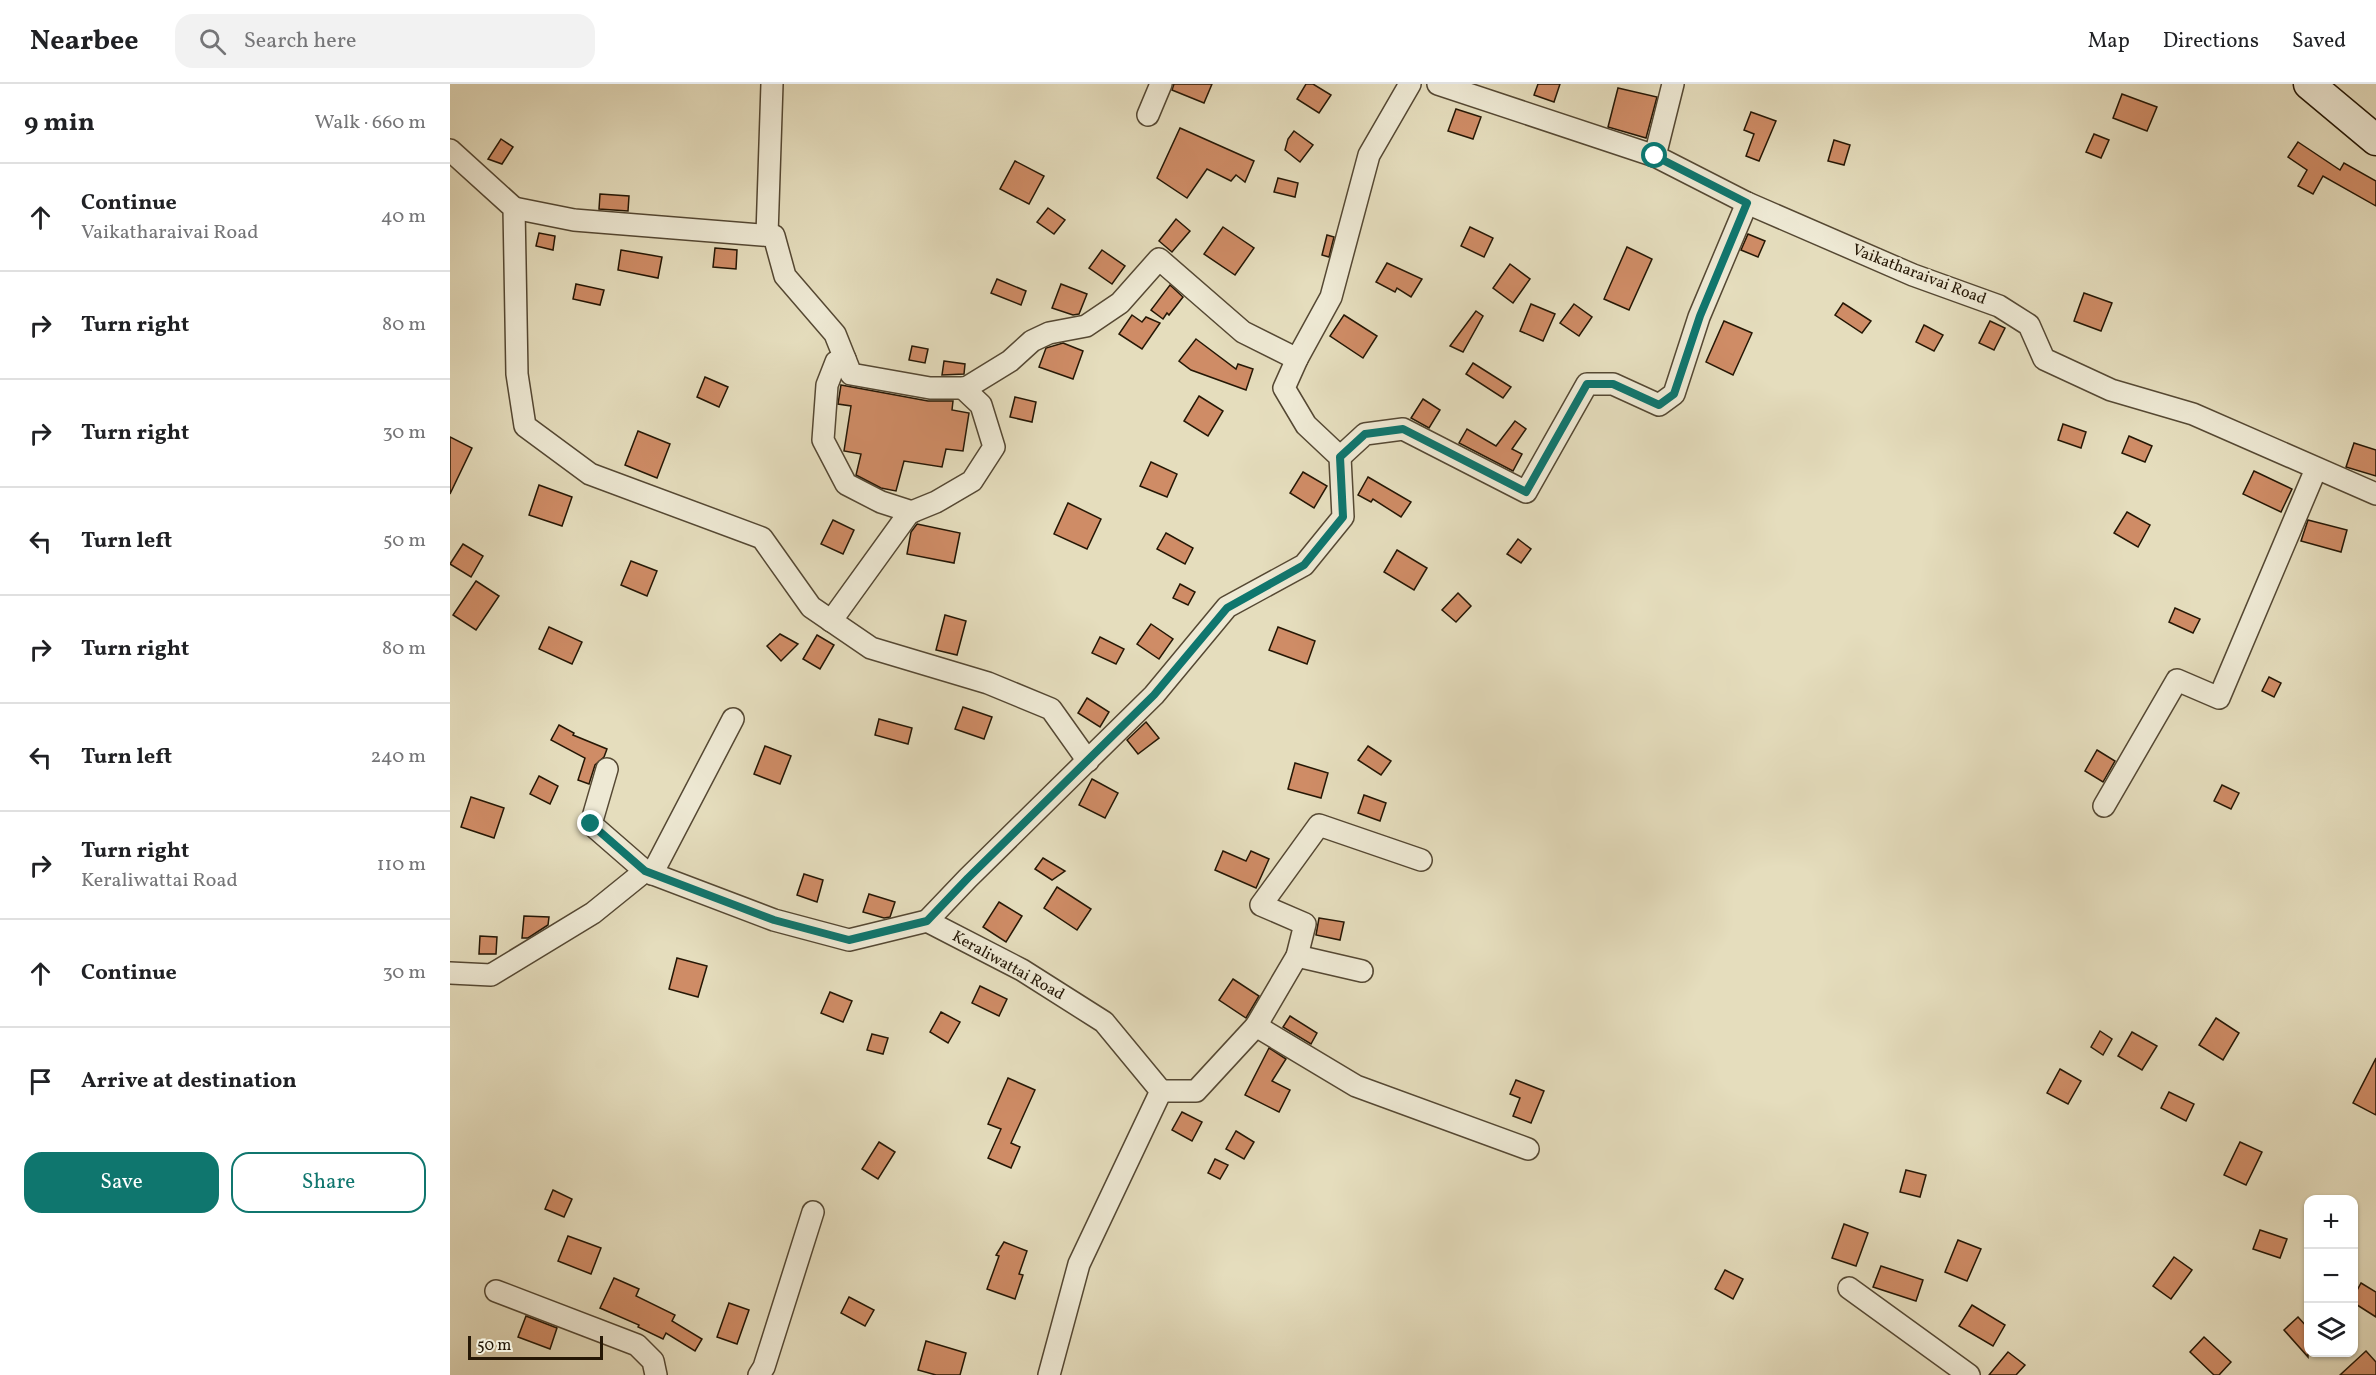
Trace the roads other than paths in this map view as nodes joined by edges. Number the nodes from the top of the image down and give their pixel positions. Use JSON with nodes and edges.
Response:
{"nodes":[{"id":1,"x":772,"y":84,"type":"edge"},
{"id":2,"x":1161,"y":84,"type":"edge"},
{"id":3,"x":1410,"y":84,"type":"edge"},
{"id":4,"x":1438,"y":84,"type":"edge"},
{"id":5,"x":1673,"y":84,"type":"edge"},
{"id":6,"x":2309,"y":84,"type":"edge"},
{"id":7,"x":1148,"y":115,"type":"dead end"},
{"id":8,"x":2376,"y":140,"type":"edge"},
{"id":9,"x":450,"y":150,"type":"edge"},
{"id":10,"x":1655,"y":156,"type":"junction"},
{"id":11,"x":1747,"y":203,"type":"junction"},
{"id":12,"x":514,"y":208,"type":"junction"},
{"id":13,"x":767,"y":235,"type":"junction"},
{"id":14,"x":845,"y":359,"type":"junction"},
{"id":15,"x":1297,"y":359,"type":"junction"},
{"id":16,"x":963,"y":388,"type":"junction"},
{"id":17,"x":1340,"y":457,"type":"junction"},
{"id":18,"x":2316,"y":469,"type":"junction"},
{"id":19,"x":2376,"y":494,"type":"edge"},
{"id":20,"x":912,"y":512,"type":"junction"},
{"id":21,"x":831,"y":621,"type":"junction"},
{"id":22,"x":733,"y":719,"type":"dead end"},
{"id":23,"x":1088,"y":761,"type":"junction"},
{"id":24,"x":607,"y":769,"type":"dead end"},
{"id":25,"x":2104,"y":806,"type":"dead end"},
{"id":26,"x":1421,"y":860,"type":"dead end"},
{"id":27,"x":649,"y":872,"type":"junction"},
{"id":28,"x":927,"y":921,"type":"junction"},
{"id":29,"x":1297,"y":956,"type":"junction"},
{"id":30,"x":1362,"y":971,"type":"dead end"},
{"id":31,"x":450,"y":974,"type":"edge"},
{"id":32,"x":1256,"y":1026,"type":"junction"},
{"id":33,"x":1161,"y":1091,"type":"junction"},
{"id":34,"x":1528,"y":1149,"type":"dead end"},
{"id":35,"x":813,"y":1212,"type":"dead end"},
{"id":36,"x":1849,"y":1288,"type":"dead end"},
{"id":37,"x":496,"y":1291,"type":"dead end"},
{"id":38,"x":656,"y":1375,"type":"edge"},
{"id":39,"x":759,"y":1375,"type":"edge"},
{"id":40,"x":1049,"y":1375,"type":"edge"},
{"id":41,"x":1970,"y":1375,"type":"edge"}],
"edges":[{"from":1,"to":13,"type":"street"},
{"from":2,"to":7,"type":"street"},
{"from":3,"to":15,"type":"street"},
{"from":4,"to":10,"type":"street","name":"Vaikatharaivai Road"},
{"from":5,"to":10,"type":"street"},
{"from":6,"to":8,"type":"street"},
{"from":9,"to":12,"type":"street"},
{"from":10,"to":11,"type":"street","name":"Vaikatharaivai Road"},
{"from":11,"to":17,"type":"street"},
{"from":11,"to":18,"type":"street","name":"Vaikatharaivai Road"},
{"from":12,"to":13,"type":"street"},
{"from":12,"to":21,"type":"street"},
{"from":13,"to":14,"type":"street"},
{"from":14,"to":16,"type":"street"},
{"from":14,"to":20,"type":"street"},
{"from":15,"to":16,"type":"street"},
{"from":15,"to":17,"type":"street"},
{"from":16,"to":20,"type":"street"},
{"from":17,"to":23,"type":"street"},
{"from":18,"to":19,"type":"street","name":"Vaikatharaivai Road"},
{"from":18,"to":25,"type":"street"},
{"from":20,"to":21,"type":"street"},
{"from":21,"to":23,"type":"street"},
{"from":22,"to":27,"type":"street"},
{"from":23,"to":28,"type":"street"},
{"from":24,"to":27,"type":"street"},
{"from":26,"to":29,"type":"street"},
{"from":27,"to":28,"type":"street"},
{"from":27,"to":31,"type":"street"},
{"from":28,"to":33,"type":"street","name":"Keraliwattai Road"},
{"from":29,"to":30,"type":"street"},
{"from":29,"to":32,"type":"street"},
{"from":32,"to":33,"type":"street"},
{"from":32,"to":34,"type":"street"},
{"from":33,"to":40,"type":"street"},
{"from":35,"to":39,"type":"street"},
{"from":36,"to":41,"type":"street"},
{"from":37,"to":38,"type":"street"}]}
